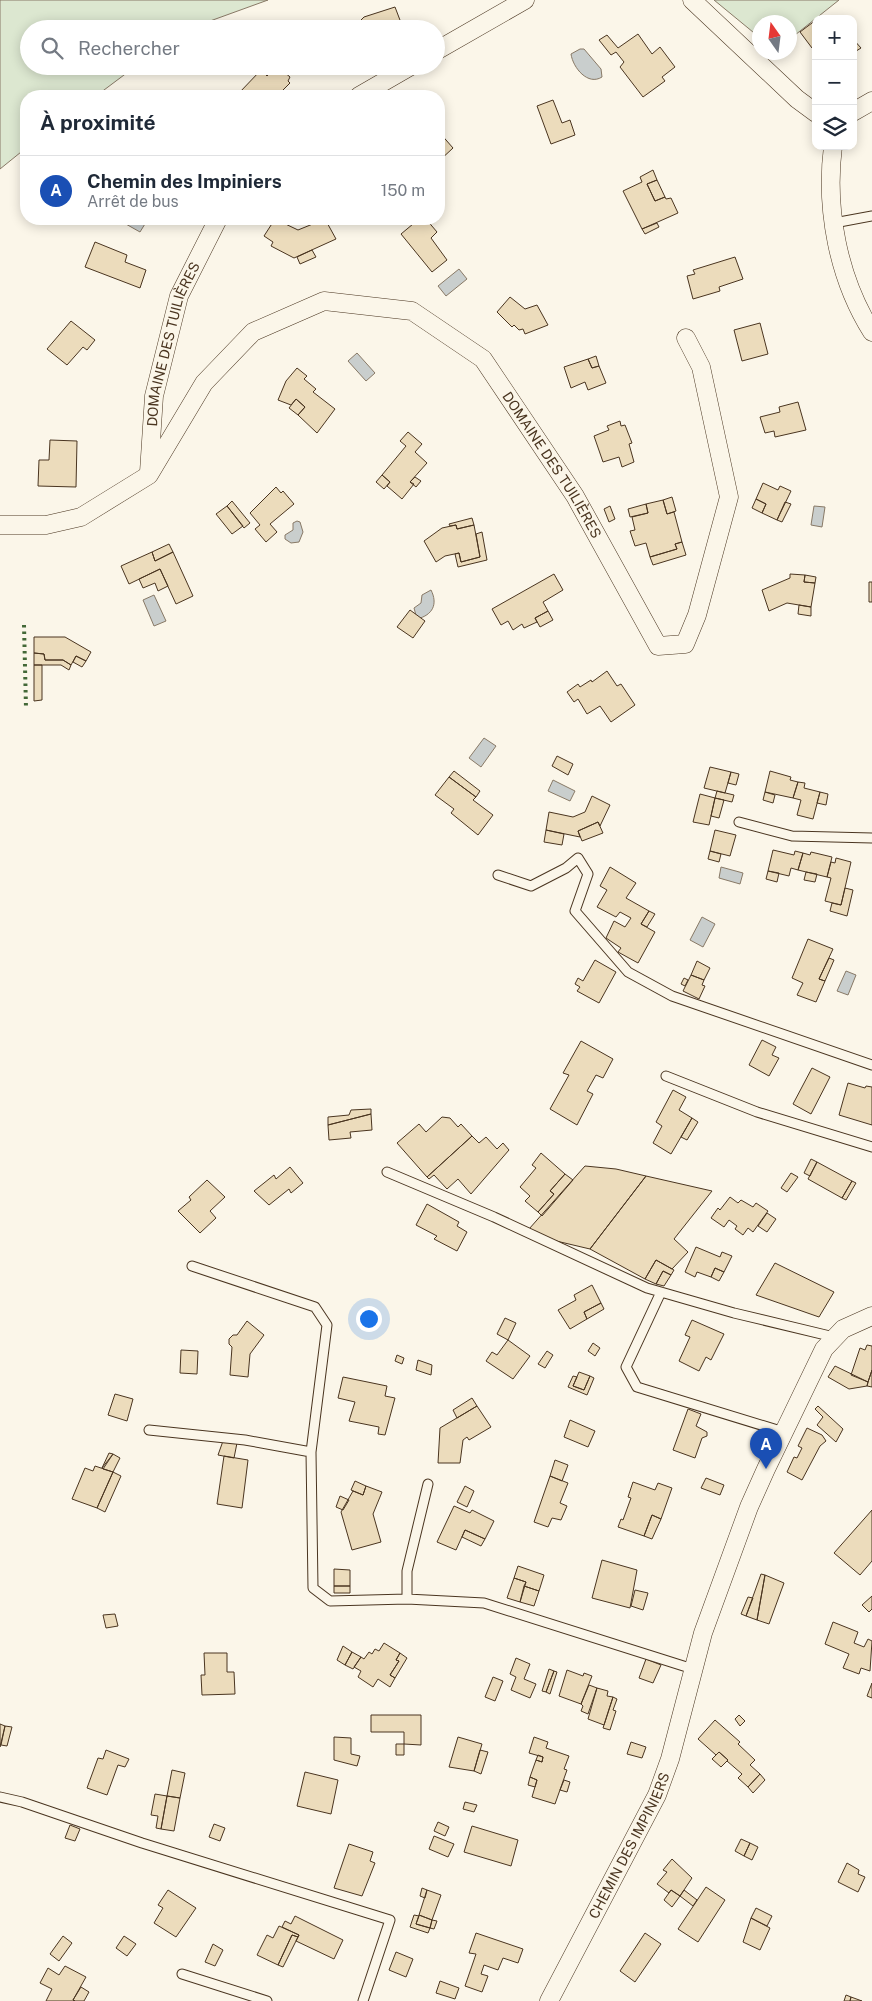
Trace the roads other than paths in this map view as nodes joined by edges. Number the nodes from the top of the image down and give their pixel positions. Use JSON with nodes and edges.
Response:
{"nodes":[{"id":1,"x":525,"y":0,"type":"edge"},
{"id":2,"x":692,"y":0,"type":"edge"},
{"id":3,"x":445,"y":46,"type":"edge"},
{"id":4,"x":395,"y":75,"type":"edge"},
{"id":5,"x":369,"y":90,"type":"edge"},
{"id":6,"x":872,"y":101,"type":"edge"},
{"id":7,"x":812,"y":110,"type":"edge"},
{"id":8,"x":857,"y":110,"type":"edge"},
{"id":9,"x":833,"y":150,"type":"edge"},
{"id":10,"x":872,"y":216,"type":"edge"},
{"id":11,"x":834,"y":223,"type":"junction"},
{"id":12,"x":215,"y":225,"type":"edge"},
{"id":13,"x":872,"y":332,"type":"edge"},
{"id":14,"x":686,"y":338,"type":"dead end"},
{"id":15,"x":149,"y":475,"type":"junction"},
{"id":16,"x":0,"y":525,"type":"edge"},
{"id":17,"x":739,"y":822,"type":"dead end"},
{"id":18,"x":872,"y":838,"type":"edge"},
{"id":19,"x":498,"y":875,"type":"dead end"},
{"id":20,"x":872,"y":1065,"type":"edge"},
{"id":21,"x":666,"y":1076,"type":"dead end"},
{"id":22,"x":872,"y":1147,"type":"edge"},
{"id":23,"x":387,"y":1172,"type":"dead end"},
{"id":24,"x":192,"y":1266,"type":"dead end"},
{"id":25,"x":661,"y":1292,"type":"junction"},
{"id":26,"x":872,"y":1316,"type":"edge"},
{"id":27,"x":834,"y":1337,"type":"junction"},
{"id":28,"x":149,"y":1430,"type":"dead end"},
{"id":29,"x":784,"y":1432,"type":"junction"},
{"id":30,"x":311,"y":1452,"type":"junction"},
{"id":31,"x":428,"y":1484,"type":"dead end"},
{"id":32,"x":407,"y":1599,"type":"junction"},
{"id":33,"x":693,"y":1669,"type":"junction"},
{"id":34,"x":0,"y":1798,"type":"edge"},
{"id":35,"x":182,"y":1974,"type":"dead end"},
{"id":36,"x":267,"y":2001,"type":"edge"},
{"id":37,"x":363,"y":2001,"type":"edge"},
{"id":38,"x":549,"y":2001,"type":"edge"}],
"edges":[{"from":1,"to":3,"type":"street"},
{"from":2,"to":7,"type":"street"},
{"from":4,"to":5,"type":"street"},
{"from":6,"to":8,"type":"street"},
{"from":9,"to":11,"type":"street"},
{"from":10,"to":11,"type":"lane"},
{"from":11,"to":13,"type":"street"},
{"from":12,"to":15,"type":"street","name":"DOMAINE DES TUILIÈRES"},
{"from":14,"to":15,"type":"street","name":"DOMAINE DES TUILIÈRES"},
{"from":15,"to":16,"type":"street","name":"DOMAINE DES TUILIÈRES"},
{"from":17,"to":18,"type":"lane"},
{"from":19,"to":20,"type":"lane"},
{"from":21,"to":22,"type":"lane"},
{"from":23,"to":25,"type":"lane"},
{"from":24,"to":30,"type":"lane"},
{"from":25,"to":27,"type":"lane"},
{"from":25,"to":29,"type":"lane"},
{"from":26,"to":27,"type":"street","name":"CHEMIN DES IMPINIERS"},
{"from":27,"to":29,"type":"street","name":"CHEMIN DES IMPINIERS"},
{"from":28,"to":30,"type":"lane"},
{"from":29,"to":33,"type":"street","name":"CHEMIN DES IMPINIERS"},
{"from":30,"to":32,"type":"lane"},
{"from":31,"to":32,"type":"lane"},
{"from":32,"to":33,"type":"lane"},
{"from":33,"to":38,"type":"street","name":"CHEMIN DES IMPINIERS"},
{"from":34,"to":37,"type":"lane"},
{"from":35,"to":36,"type":"lane"}]}
